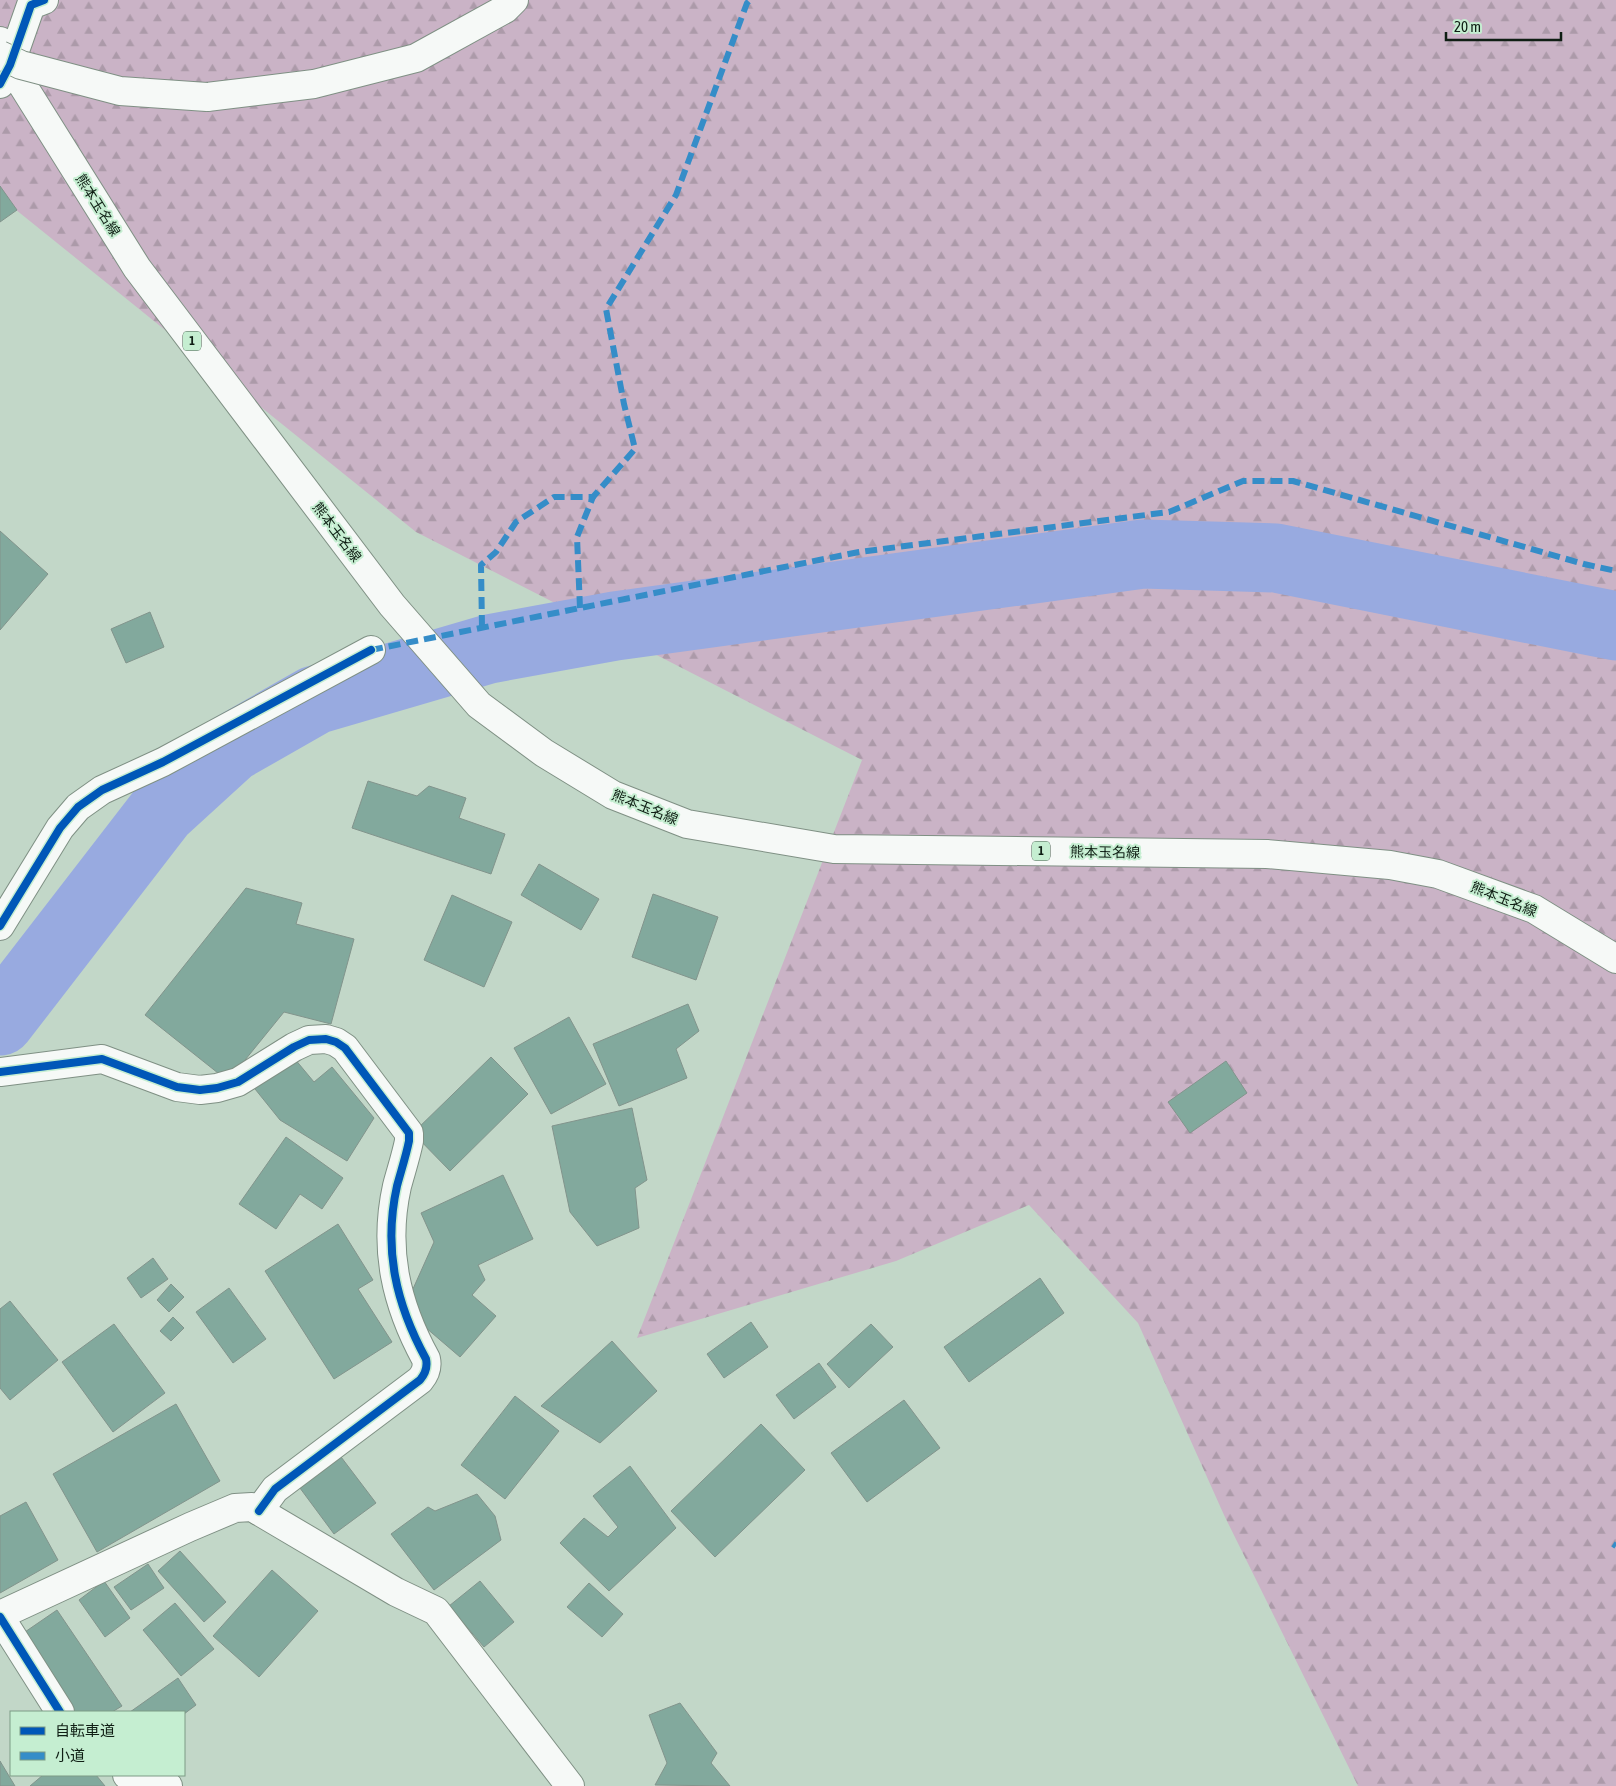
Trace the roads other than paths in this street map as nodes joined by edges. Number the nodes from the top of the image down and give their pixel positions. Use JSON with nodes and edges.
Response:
{"nodes":[{"id":1,"x":44,"y":0,"type":"edge"},
{"id":2,"x":514,"y":0,"type":"edge"},
{"id":3,"x":2,"y":61,"type":"edge"},
{"id":4,"x":371,"y":650,"type":"dead end"},
{"id":5,"x":0,"y":926,"type":"edge"},
{"id":6,"x":1616,"y":959,"type":"edge"},
{"id":7,"x":0,"y":1072,"type":"edge"},
{"id":8,"x":259,"y":1510,"type":"junction"},
{"id":9,"x":0,"y":1616,"type":"edge"},
{"id":10,"x":59,"y":1711,"type":"edge"},
{"id":11,"x":130,"y":1776,"type":"edge"},
{"id":12,"x":168,"y":1786,"type":"edge"},
{"id":13,"x":570,"y":1786,"type":"edge"}],
"edges":[{"from":1,"to":3,"type":"main road"},
{"from":2,"to":3,"type":"main road","bridge":true},
{"from":3,"to":6,"type":"main road","name":"熊本玉名線","number":"1"},
{"from":4,"to":5,"type":"main road"},
{"from":7,"to":8,"type":"main road"},
{"from":8,"to":9,"type":"main road"},
{"from":8,"to":13,"type":"main road"},
{"from":9,"to":10,"type":"main road"},
{"from":11,"to":12,"type":"main road"}]}
